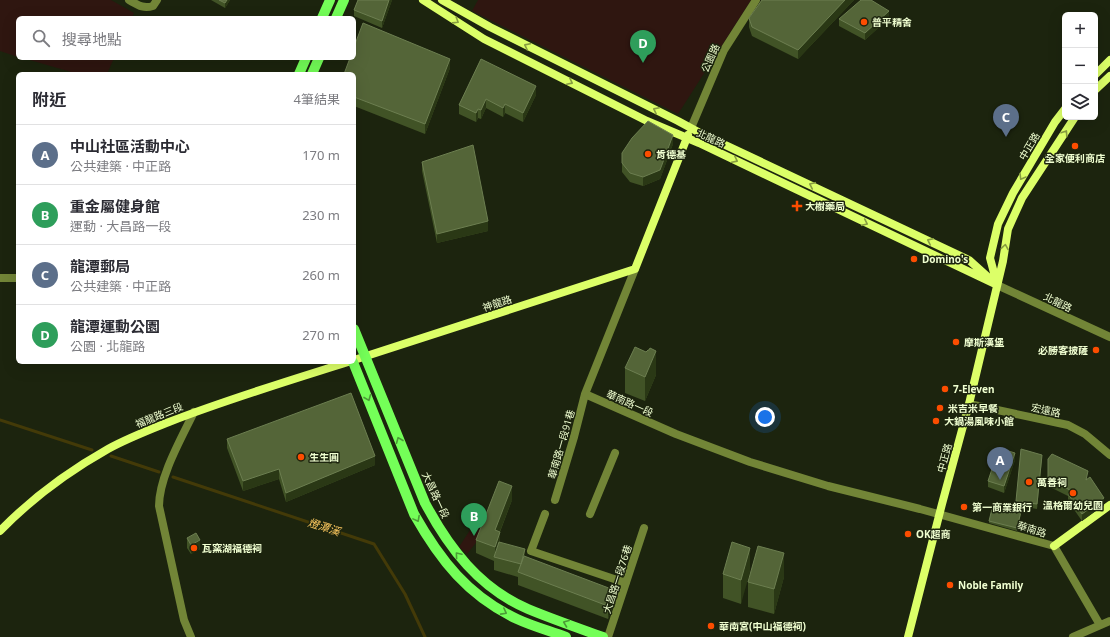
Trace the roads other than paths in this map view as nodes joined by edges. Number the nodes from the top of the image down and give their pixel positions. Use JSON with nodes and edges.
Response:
{"nodes":[{"id":1,"x":129,"y":0,"type":"edge"},
{"id":2,"x":157,"y":0,"type":"edge"},
{"id":3,"x":330,"y":0,"type":"edge"},
{"id":4,"x":344,"y":0,"type":"edge"},
{"id":5,"x":423,"y":0,"type":"edge"},
{"id":6,"x":443,"y":0,"type":"edge"},
{"id":7,"x":756,"y":0,"type":"edge"},
{"id":8,"x":323,"y":16,"type":"edge"},
{"id":9,"x":337,"y":16,"type":"edge"},
{"id":10,"x":305,"y":60,"type":"edge"},
{"id":11,"x":318,"y":60,"type":"edge"},
{"id":12,"x":1110,"y":60,"type":"edge"},
{"id":13,"x":301,"y":72,"type":"edge"},
{"id":14,"x":313,"y":72,"type":"edge"},
{"id":15,"x":1098,"y":72,"type":"edge"},
{"id":16,"x":1110,"y":76,"type":"edge"},
{"id":17,"x":1098,"y":87,"type":"edge"},
{"id":18,"x":1062,"y":113,"type":"edge"},
{"id":19,"x":1073,"y":120,"type":"edge"},
{"id":20,"x":691,"y":128,"type":"junction"},
{"id":21,"x":687,"y":138,"type":"junction"},
{"id":22,"x":636,"y":269,"type":"junction"},
{"id":23,"x":0,"y":278,"type":"edge"},
{"id":24,"x":16,"y":278,"type":"edge"},
{"id":25,"x":997,"y":285,"type":"junction"},
{"id":26,"x":356,"y":334,"type":"edge"},
{"id":27,"x":1110,"y":337,"type":"edge"},
{"id":28,"x":365,"y":357,"type":"junction"},
{"id":29,"x":356,"y":360,"type":"edge"},
{"id":30,"x":342,"y":364,"type":"edge"},
{"id":31,"x":355,"y":364,"type":"edge"},
{"id":32,"x":585,"y":394,"type":"junction"},
{"id":33,"x":969,"y":404,"type":"junction"},
{"id":34,"x":194,"y":412,"type":"junction"},
{"id":35,"x":615,"y":453,"type":"dead end"},
{"id":36,"x":1110,"y":455,"type":"edge"},
{"id":37,"x":555,"y":500,"type":"dead end"},
{"id":38,"x":1110,"y":505,"type":"edge"},
{"id":39,"x":545,"y":514,"type":"dead end"},
{"id":40,"x":590,"y":514,"type":"dead end"},
{"id":41,"x":940,"y":515,"type":"junction"},
{"id":42,"x":644,"y":528,"type":"dead end"},
{"id":43,"x":0,"y":531,"type":"edge"},
{"id":44,"x":1054,"y":546,"type":"junction"},
{"id":45,"x":626,"y":583,"type":"junction"},
{"id":46,"x":1110,"y":620,"type":"edge"},
{"id":47,"x":1100,"y":625,"type":"junction"},
{"id":48,"x":191,"y":637,"type":"edge"},
{"id":49,"x":566,"y":637,"type":"edge"},
{"id":50,"x":603,"y":637,"type":"edge"},
{"id":51,"x":608,"y":637,"type":"edge"},
{"id":52,"x":908,"y":637,"type":"edge"},
{"id":53,"x":1074,"y":637,"type":"edge"}],
"edges":[{"from":1,"to":2,"type":"street"},
{"from":3,"to":8,"type":"main road"},
{"from":4,"to":9,"type":"main road"},
{"from":5,"to":21,"type":"main road","name":"北龍路","one_way":true},
{"from":20,"to":6,"type":"main road","name":"北龍路","one_way":true},
{"from":7,"to":20,"type":"street","name":"公園路"},
{"from":10,"to":13,"type":"main road"},
{"from":11,"to":14,"type":"main road"},
{"from":12,"to":15,"type":"main road"},
{"from":16,"to":17,"type":"main road"},
{"from":18,"to":25,"type":"main road","name":"中正路","one_way":true},
{"from":25,"to":19,"type":"main road","name":"中正路","one_way":true},
{"from":20,"to":21,"type":"main road"},
{"from":25,"to":20,"type":"main road","name":"北龍路","one_way":true},
{"from":21,"to":22,"type":"main road"},
{"from":21,"to":25,"type":"main road","name":"北龍路","one_way":true},
{"from":22,"to":28,"type":"main road","name":"神龍路"},
{"from":22,"to":32,"type":"street"},
{"from":23,"to":24,"type":"street"},
{"from":25,"to":27,"type":"street","name":"北龍路"},
{"from":25,"to":33,"type":"main road","name":"中正路"},
{"from":26,"to":28,"type":"main road","name":"大昌路一段"},
{"from":28,"to":29,"type":"main road"},
{"from":50,"to":28,"type":"main road","name":"大昌路一段","one_way":true},
{"from":30,"to":34,"type":"main road","name":"福龍路三段"},
{"from":31,"to":49,"type":"main road","one_way":true},
{"from":32,"to":37,"type":"street","name":"華南路一段91巷"},
{"from":32,"to":41,"type":"street","name":"華南路一段"},
{"from":33,"to":36,"type":"street","name":"宏遠路"},
{"from":33,"to":41,"type":"main road","name":"中正路"},
{"from":34,"to":43,"type":"main road","name":"福龍路三段"},
{"from":34,"to":48,"type":"street"},
{"from":35,"to":40,"type":"street"},
{"from":38,"to":44,"type":"main road"},
{"from":39,"to":45,"type":"street"},
{"from":41,"to":44,"type":"street","name":"華南路"},
{"from":41,"to":52,"type":"main road","name":"中正路"},
{"from":42,"to":45,"type":"street","name":"大昌路一段76巷"},
{"from":44,"to":47,"type":"street","name":"華南路"},
{"from":45,"to":51,"type":"street","name":"大昌路一段76巷"},
{"from":46,"to":47,"type":"street"},
{"from":47,"to":53,"type":"street"}]}
